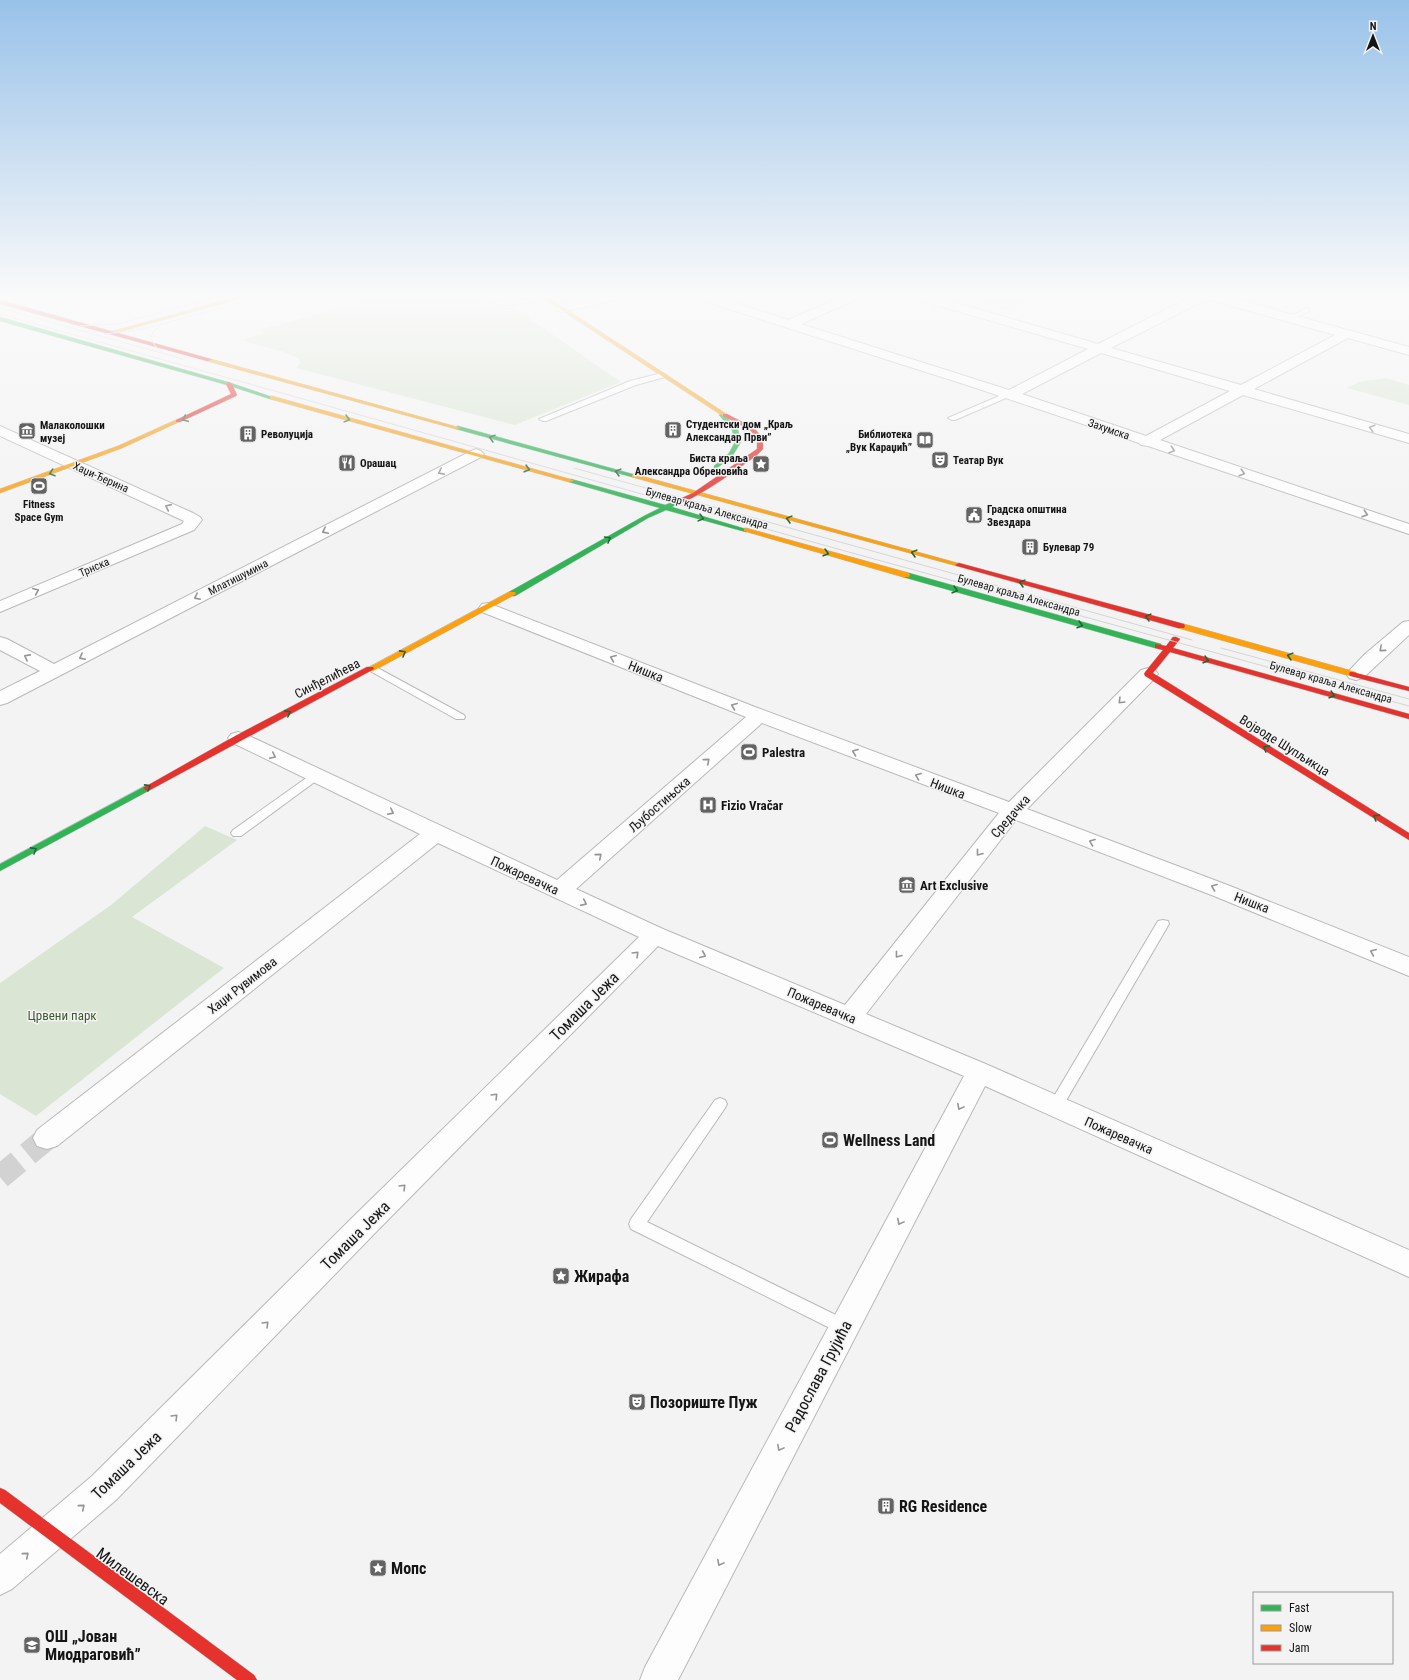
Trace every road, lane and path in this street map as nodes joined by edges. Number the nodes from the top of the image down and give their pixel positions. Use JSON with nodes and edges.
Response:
{"nodes":[{"id":1,"x":190,"y":372,"type":"edge"},
{"id":2,"x":258,"y":372,"type":"edge"},
{"id":3,"x":658,"y":372,"type":"edge"},
{"id":4,"x":941,"y":372,"type":"edge"},
{"id":5,"x":1052,"y":372,"type":"edge"},
{"id":6,"x":1180,"y":372,"type":"edge"},
{"id":7,"x":1274,"y":372,"type":"edge"},
{"id":8,"x":662,"y":375,"type":"junction"},
{"id":9,"x":230,"y":384,"type":"junction"},
{"id":10,"x":1241,"y":390,"type":"junction"},
{"id":11,"x":1009,"y":394,"type":"junction"},
{"id":12,"x":719,"y":412,"type":"junction"},
{"id":13,"x":952,"y":418,"type":"dead end"},
{"id":14,"x":543,"y":419,"type":"dead end"},
{"id":15,"x":0,"y":430,"type":"edge"},
{"id":16,"x":1409,"y":439,"type":"edge"},
{"id":17,"x":1146,"y":442,"type":"junction"},
{"id":18,"x":476,"y":454,"type":"junction"},
{"id":19,"x":74,"y":465,"type":"junction"},
{"id":20,"x":707,"y":474,"type":"dead end"},
{"id":21,"x":693,"y":483,"type":"dead end"},
{"id":22,"x":682,"y":490,"type":"junction"},
{"id":23,"x":0,"y":491,"type":"edge"},
{"id":24,"x":695,"y":494,"type":"junction"},
{"id":25,"x":663,"y":508,"type":"junction"},
{"id":26,"x":1407,"y":526,"type":"edge"},
{"id":27,"x":188,"y":527,"type":"joint"},
{"id":28,"x":0,"y":606,"type":"edge"},
{"id":29,"x":488,"y":608,"type":"junction"},
{"id":30,"x":1409,"y":626,"type":"edge"},
{"id":31,"x":1185,"y":627,"type":"junction"},
{"id":32,"x":0,"y":643,"type":"edge"},
{"id":33,"x":1169,"y":650,"type":"junction"},
{"id":34,"x":374,"y":669,"type":"junction"},
{"id":35,"x":54,"y":671,"type":"junction"},
{"id":36,"x":1148,"y":674,"type":"junction"},
{"id":37,"x":1356,"y":674,"type":"junction"},
{"id":38,"x":1409,"y":689,"type":"edge"},
{"id":39,"x":0,"y":699,"type":"edge"},
{"id":40,"x":759,"y":716,"type":"junction"},
{"id":41,"x":1409,"y":716,"type":"edge"},
{"id":42,"x":460,"y":717,"type":"dead end"},
{"id":43,"x":238,"y":738,"type":"junction"},
{"id":44,"x":316,"y":776,"type":"junction"},
{"id":45,"x":1012,"y":812,"type":"junction"},
{"id":46,"x":237,"y":833,"type":"dead end"},
{"id":47,"x":436,"y":833,"type":"junction"},
{"id":48,"x":1409,"y":837,"type":"edge"},
{"id":49,"x":0,"y":868,"type":"edge"},
{"id":50,"x":559,"y":891,"type":"junction"},
{"id":51,"x":1163,"y":924,"type":"dead end"},
{"id":52,"x":655,"y":935,"type":"junction"},
{"id":53,"x":1409,"y":967,"type":"edge"},
{"id":54,"x":850,"y":1017,"type":"junction"},
{"id":55,"x":978,"y":1072,"type":"junction"},
{"id":56,"x":720,"y":1104,"type":"dead end"},
{"id":57,"x":1055,"y":1107,"type":"junction"},
{"id":58,"x":47,"y":1138,"type":"tunnel mouth"},
{"id":59,"x":1409,"y":1264,"type":"edge"},
{"id":60,"x":844,"y":1327,"type":"junction"},
{"id":61,"x":0,"y":1495,"type":"edge"},
{"id":62,"x":52,"y":1533,"type":"junction"},
{"id":63,"x":0,"y":1577,"type":"edge"},
{"id":64,"x":249,"y":1680,"type":"edge"},
{"id":65,"x":658,"y":1680,"type":"edge"}],
"edges":[{"from":1,"to":9,"type":"main road","name":"Булевар краља Александра"},
{"from":22,"to":2,"type":"main road","name":"Булевар краља Александра","one_way":true},
{"from":3,"to":8,"type":"main road"},
{"from":4,"to":11,"type":"street","name":"Захумска"},
{"from":5,"to":11,"type":"street"},
{"from":6,"to":10,"type":"street"},
{"from":7,"to":10,"type":"street"},
{"from":8,"to":12,"type":"main road"},
{"from":8,"to":14,"type":"lane"},
{"from":9,"to":18,"type":"main road","name":"Булевар краља Александра","one_way":true},
{"from":9,"to":19,"type":"main road","one_way":true},
{"from":16,"to":10,"type":"street","one_way":true},
{"from":10,"to":17,"type":"street"},
{"from":11,"to":13,"type":"lane"},
{"from":11,"to":17,"type":"street","name":"Захумска"},
{"from":12,"to":20,"type":"main road"},
{"from":12,"to":24,"type":"main road"},
{"from":15,"to":19,"type":"street","name":"Хаџи-Ђерина"},
{"from":17,"to":26,"type":"street","name":"Захумска","one_way":true},
{"from":18,"to":25,"type":"main road","name":"Булевар краља Александра","one_way":true},
{"from":18,"to":35,"type":"street","name":"Млатишумина","one_way":true},
{"from":19,"to":23,"type":"main road","one_way":true},
{"from":27,"to":19,"type":"street","name":"Хаџи-Ђерина","one_way":true},
{"from":21,"to":22,"type":"main road"},
{"from":22,"to":24,"type":"main road","name":"Булевар краља Александра"},
{"from":22,"to":25,"type":"main road"},
{"from":24,"to":25,"type":"main road"},
{"from":31,"to":24,"type":"main road","name":"Булевар краља Александра","one_way":true},
{"from":29,"to":25,"type":"main road","name":"Синђелићева","one_way":true},
{"from":25,"to":33,"type":"main road","name":"Булевар краља Александра","one_way":true},
{"from":28,"to":27,"type":"street","name":"Трнска","one_way":true},
{"from":34,"to":29,"type":"main road","name":"Синђелићева","one_way":true},
{"from":40,"to":29,"type":"street","name":"Нишка","one_way":true},
{"from":30,"to":37,"type":"street","one_way":true},
{"from":31,"to":33,"type":"main road","name":"Средачка"},
{"from":37,"to":31,"type":"main road","name":"Булевар краља Александра","one_way":true},
{"from":35,"to":32,"type":"street","one_way":true},
{"from":33,"to":36,"type":"main road","name":"Средачка"},
{"from":33,"to":41,"type":"main road","name":"Булевар краља Александра","one_way":true},
{"from":34,"to":42,"type":"lane"},
{"from":43,"to":34,"type":"main road","name":"Синђелићева","one_way":true},
{"from":35,"to":39,"type":"street","name":"Млатишумина"},
{"from":36,"to":45,"type":"street","name":"Средачка","one_way":true},
{"from":48,"to":36,"type":"main road","name":"Војводе Шупљикца","one_way":true},
{"from":37,"to":38,"type":"main road","name":"Булевар краља Александра"},
{"from":45,"to":40,"type":"street","name":"Нишка","one_way":true},
{"from":50,"to":40,"type":"street","name":"Љубостињска","one_way":true},
{"from":43,"to":44,"type":"street","name":"Пожаревачка","one_way":true},
{"from":49,"to":43,"type":"main road","name":"Синђелићева","one_way":true},
{"from":44,"to":46,"type":"lane"},
{"from":44,"to":47,"type":"street","name":"Пожаревачка","one_way":true},
{"from":53,"to":45,"type":"street","name":"Нишка","one_way":true},
{"from":45,"to":54,"type":"street","name":"Средачка","one_way":true},
{"from":47,"to":50,"type":"street","name":"Пожаревачка"},
{"from":47,"to":58,"type":"street","name":"Хаџи Рувимова"},
{"from":50,"to":52,"type":"street","name":"Пожаревачка","one_way":true},
{"from":51,"to":57,"type":"lane"},
{"from":52,"to":54,"type":"street","name":"Пожаревачка","one_way":true},
{"from":62,"to":52,"type":"street","name":"Томаша Јежа","one_way":true},
{"from":54,"to":55,"type":"street","name":"Пожаревачка"},
{"from":55,"to":57,"type":"street","name":"Пожаревачка"},
{"from":55,"to":60,"type":"street","name":"Радослава Грујића","one_way":true},
{"from":56,"to":60,"type":"lane"},
{"from":57,"to":59,"type":"street","name":"Пожаревачка"},
{"from":60,"to":65,"type":"street","name":"Радослава Грујића","one_way":true},
{"from":61,"to":62,"type":"main road","name":"Милешевска"},
{"from":63,"to":62,"type":"street","name":"Томаша Јежа","one_way":true},
{"from":62,"to":64,"type":"main road","name":"Милешевска"}]}
